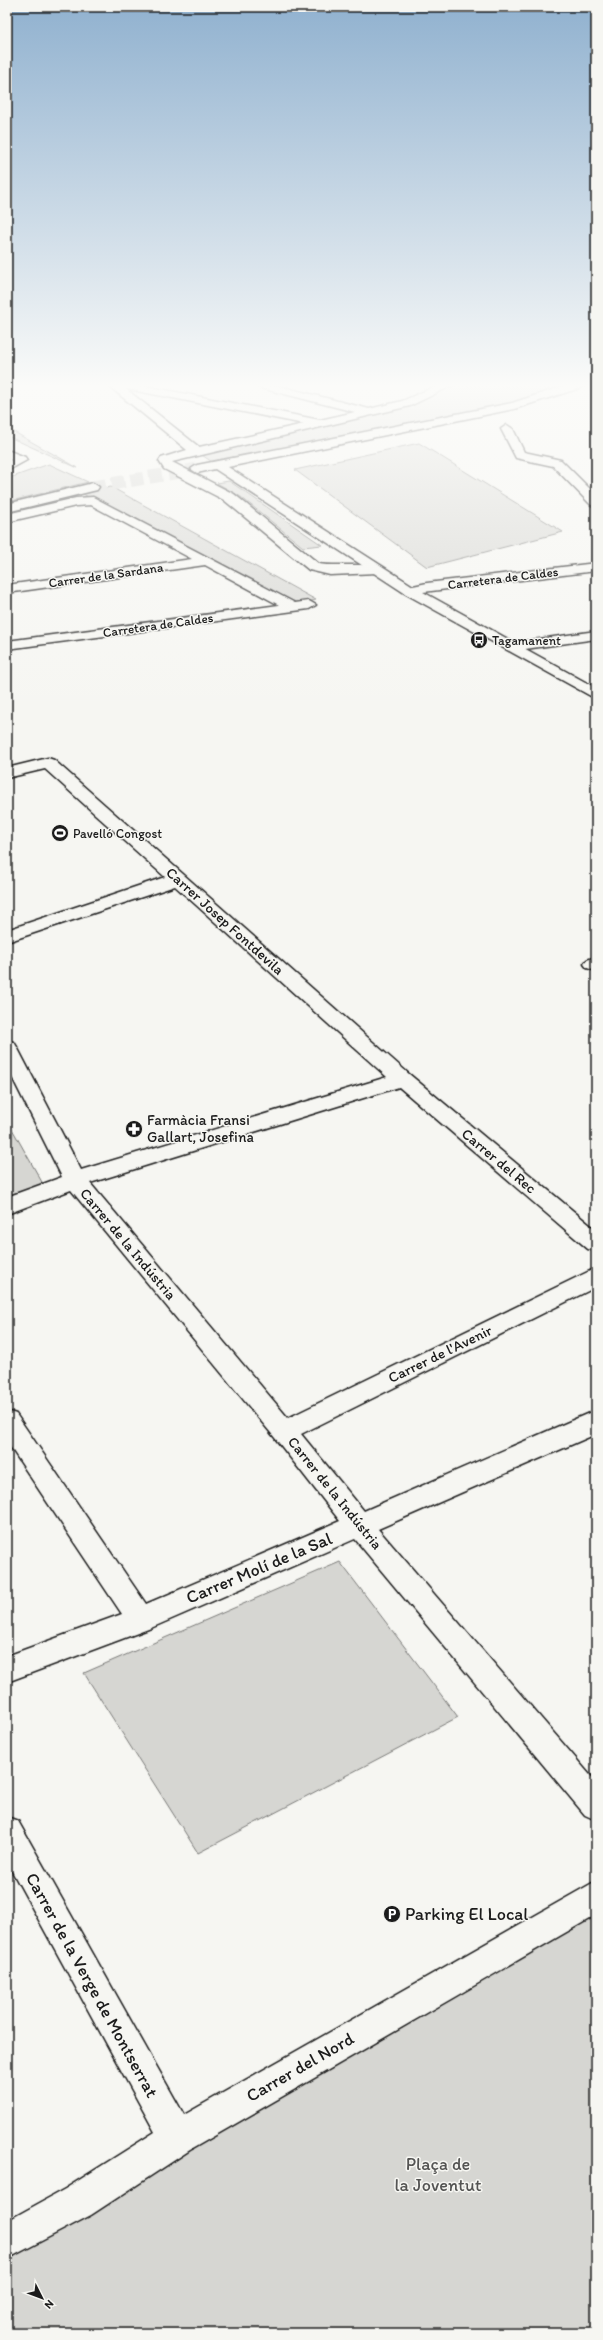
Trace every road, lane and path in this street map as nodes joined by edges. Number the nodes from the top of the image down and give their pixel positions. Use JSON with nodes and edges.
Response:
{"nodes":[{"id":1,"x":59,"y":495,"type":"edge"},
{"id":2,"x":225,"y":495,"type":"edge"},
{"id":3,"x":263,"y":495,"type":"edge"},
{"id":4,"x":7,"y":508,"type":"edge"},
{"id":5,"x":7,"y":518,"type":"edge"},
{"id":6,"x":205,"y":561,"type":"junction"},
{"id":7,"x":596,"y":567,"type":"edge"},
{"id":8,"x":377,"y":569,"type":"junction"},
{"id":9,"x":7,"y":589,"type":"edge"},
{"id":10,"x":411,"y":591,"type":"junction"},
{"id":11,"x":289,"y":604,"type":"dead end"},
{"id":12,"x":309,"y":605,"type":"dead end"},
{"id":13,"x":596,"y":635,"type":"edge"},
{"id":14,"x":7,"y":645,"type":"edge"},
{"id":15,"x":511,"y":647,"type":"junction"},
{"id":16,"x":596,"y":694,"type":"edge"},
{"id":17,"x":7,"y":773,"type":"edge"},
{"id":18,"x":178,"y":879,"type":"junction"},
{"id":19,"x":7,"y":936,"type":"edge"},
{"id":20,"x":7,"y":1047,"type":"edge"},
{"id":21,"x":402,"y":1078,"type":"junction"},
{"id":22,"x":75,"y":1180,"type":"junction"},
{"id":23,"x":7,"y":1206,"type":"edge"},
{"id":24,"x":596,"y":1243,"type":"edge"},
{"id":25,"x":596,"y":1277,"type":"edge"},
{"id":26,"x":596,"y":1420,"type":"edge"},
{"id":27,"x":7,"y":1421,"type":"edge"},
{"id":28,"x":284,"y":1431,"type":"junction"},
{"id":29,"x":359,"y":1525,"type":"junction"},
{"id":30,"x":141,"y":1619,"type":"junction"},
{"id":31,"x":7,"y":1669,"type":"edge"},
{"id":32,"x":596,"y":1805,"type":"edge"},
{"id":33,"x":7,"y":1832,"type":"edge"},
{"id":34,"x":596,"y":1897,"type":"edge"},
{"id":35,"x":178,"y":2138,"type":"junction"},
{"id":36,"x":7,"y":2241,"type":"edge"}],
"edges":[{"from":1,"to":4,"type":"street"},
{"from":2,"to":8,"type":"street"},
{"from":3,"to":8,"type":"street"},
{"from":5,"to":6,"type":"street"},
{"from":6,"to":9,"type":"street","name":"Carrer de la Sardana"},
{"from":6,"to":11,"type":"street"},
{"from":7,"to":10,"type":"street","name":"Carretera de Caldes"},
{"from":8,"to":10,"type":"street"},
{"from":10,"to":15,"type":"street"},
{"from":12,"to":14,"type":"street","name":"Carretera de Caldes"},
{"from":13,"to":15,"type":"street"},
{"from":15,"to":16,"type":"street"},
{"from":17,"to":18,"type":"street","name":"Carrer Josep Fontdevila"},
{"from":18,"to":19,"type":"street"},
{"from":18,"to":21,"type":"street","name":"Carrer Josep Fontdevila"},
{"from":20,"to":22,"type":"street","name":"Carrer de la Indústria"},
{"from":21,"to":22,"type":"street"},
{"from":21,"to":24,"type":"street","name":"Carrer del Rec"},
{"from":22,"to":23,"type":"street"},
{"from":22,"to":28,"type":"street","name":"Carrer de la Indústria"},
{"from":25,"to":28,"type":"street","name":"Carrer de l'Avenir"},
{"from":26,"to":29,"type":"street","name":"Carrer Molí de la Sal"},
{"from":27,"to":30,"type":"street"},
{"from":28,"to":29,"type":"street","name":"Carrer de la Indústria"},
{"from":29,"to":30,"type":"street","name":"Carrer Molí de la Sal"},
{"from":29,"to":32,"type":"street","name":"Carrer de la Indústria"},
{"from":30,"to":31,"type":"street","name":"Carrer Molí de la Sal"},
{"from":33,"to":35,"type":"street","name":"Carrer de la Verge de Montserrat"},
{"from":34,"to":35,"type":"street","name":"Carrer del Nord"},
{"from":35,"to":36,"type":"street","name":"Carrer del Nord"}]}
